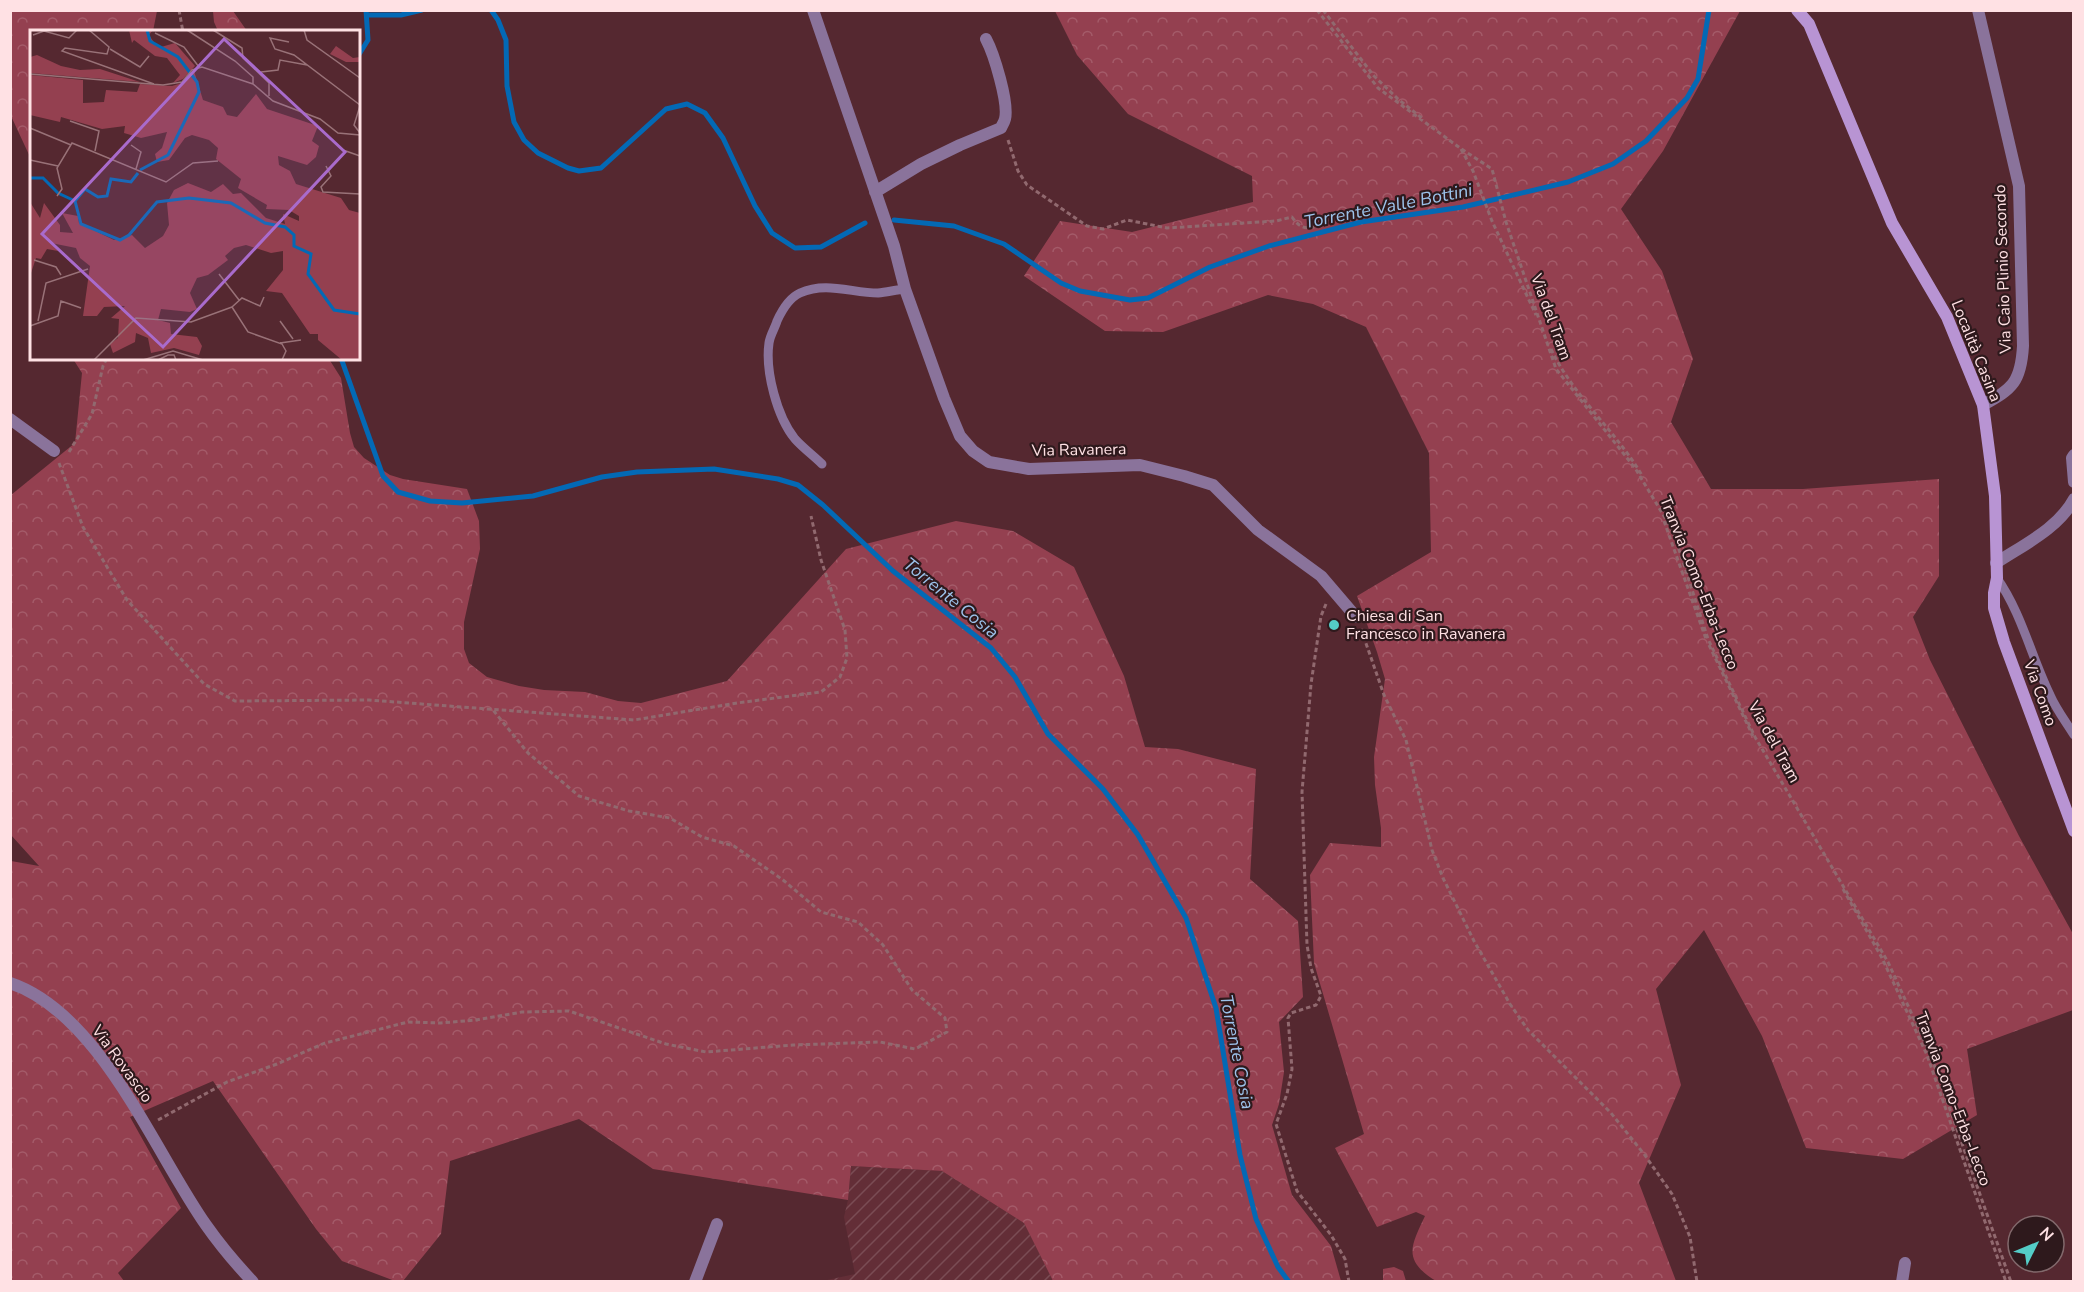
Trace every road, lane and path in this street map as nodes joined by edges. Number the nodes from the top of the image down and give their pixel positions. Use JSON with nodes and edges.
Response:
{"nodes":[{"id":1,"x":179,"y":10,"type":"edge"},
{"id":2,"x":813,"y":10,"type":"edge"},
{"id":3,"x":1317,"y":10,"type":"edge"},
{"id":4,"x":1323,"y":10,"type":"edge"},
{"id":5,"x":1797,"y":10,"type":"edge"},
{"id":6,"x":1978,"y":10,"type":"edge"},
{"id":7,"x":183,"y":30,"type":"edge"},
{"id":8,"x":986,"y":39,"type":"dead end"},
{"id":9,"x":1001,"y":128,"type":"junction"},
{"id":10,"x":1460,"y":148,"type":"junction"},
{"id":11,"x":875,"y":192,"type":"junction"},
{"id":12,"x":1327,"y":225,"type":"dead end"},
{"id":13,"x":905,"y":289,"type":"junction"},
{"id":14,"x":106,"y":360,"type":"edge"},
{"id":15,"x":1983,"y":405,"type":"junction"},
{"id":16,"x":10,"y":419,"type":"edge"},
{"id":17,"x":54,"y":451,"type":"joint"},
{"id":18,"x":2073,"y":454,"type":"edge"},
{"id":19,"x":822,"y":464,"type":"dead end"},
{"id":20,"x":61,"y":467,"type":"junction"},
{"id":21,"x":2073,"y":482,"type":"edge"},
{"id":22,"x":2073,"y":499,"type":"edge"},
{"id":23,"x":811,"y":516,"type":"dead end"},
{"id":24,"x":1996,"y":563,"type":"junction"},
{"id":25,"x":1997,"y":578,"type":"junction"},
{"id":26,"x":1333,"y":589,"type":"junction"},
{"id":27,"x":1356,"y":617,"type":"joint"},
{"id":28,"x":493,"y":710,"type":"junction"},
{"id":29,"x":2073,"y":735,"type":"edge"},
{"id":30,"x":2073,"y":831,"type":"edge"},
{"id":31,"x":10,"y":984,"type":"edge"},
{"id":32,"x":146,"y":1126,"type":"junction"},
{"id":33,"x":717,"y":1224,"type":"dead end"},
{"id":34,"x":1905,"y":1263,"type":"dead end"},
{"id":35,"x":253,"y":1281,"type":"edge"},
{"id":36,"x":695,"y":1281,"type":"edge"},
{"id":37,"x":1349,"y":1281,"type":"edge"},
{"id":38,"x":1697,"y":1281,"type":"edge"},
{"id":39,"x":1902,"y":1281,"type":"edge"},
{"id":40,"x":2006,"y":1281,"type":"edge"},
{"id":41,"x":2011,"y":1281,"type":"edge"}],
"edges":[{"from":1,"to":7,"type":"path"},
{"from":2,"to":11,"type":"street","name":"Via Ravanera"},
{"from":3,"to":10,"type":"path"},
{"from":4,"to":10,"type":"path","name":"Tranvia Como-Erba-Lecco"},
{"from":5,"to":15,"type":"street","name":"Località Casina"},
{"from":6,"to":15,"type":"street","name":"Via Caio Plinio Secondo"},
{"from":8,"to":9,"type":"street"},
{"from":9,"to":11,"type":"street"},
{"from":9,"to":12,"type":"path"},
{"from":10,"to":40,"type":"path","name":"Tranvia Como-Erba-Lecco"},
{"from":10,"to":41,"type":"path","name":"Via del Tram"},
{"from":11,"to":13,"type":"street","name":"Via Ravanera"},
{"from":13,"to":19,"type":"lane"},
{"from":13,"to":26,"type":"street","name":"Via Ravanera"},
{"from":14,"to":20,"type":"path"},
{"from":15,"to":24,"type":"street","name":"Località Casina"},
{"from":16,"to":17,"type":"street"},
{"from":17,"to":20,"type":"path"},
{"from":18,"to":21,"type":"street"},
{"from":20,"to":28,"type":"path"},
{"from":22,"to":24,"type":"street"},
{"from":23,"to":28,"type":"path"},
{"from":24,"to":25,"type":"street","name":"Via Como"},
{"from":25,"to":29,"type":"lane"},
{"from":25,"to":30,"type":"street","name":"Via Como"},
{"from":26,"to":27,"type":"street","name":"Via Ravanera"},
{"from":26,"to":37,"type":"path"},
{"from":27,"to":38,"type":"path"},
{"from":28,"to":32,"type":"path"},
{"from":31,"to":32,"type":"street","name":"Via Rovascio"},
{"from":32,"to":35,"type":"street","name":"Via Rovascio"},
{"from":33,"to":36,"type":"street"},
{"from":34,"to":39,"type":"street"}]}
